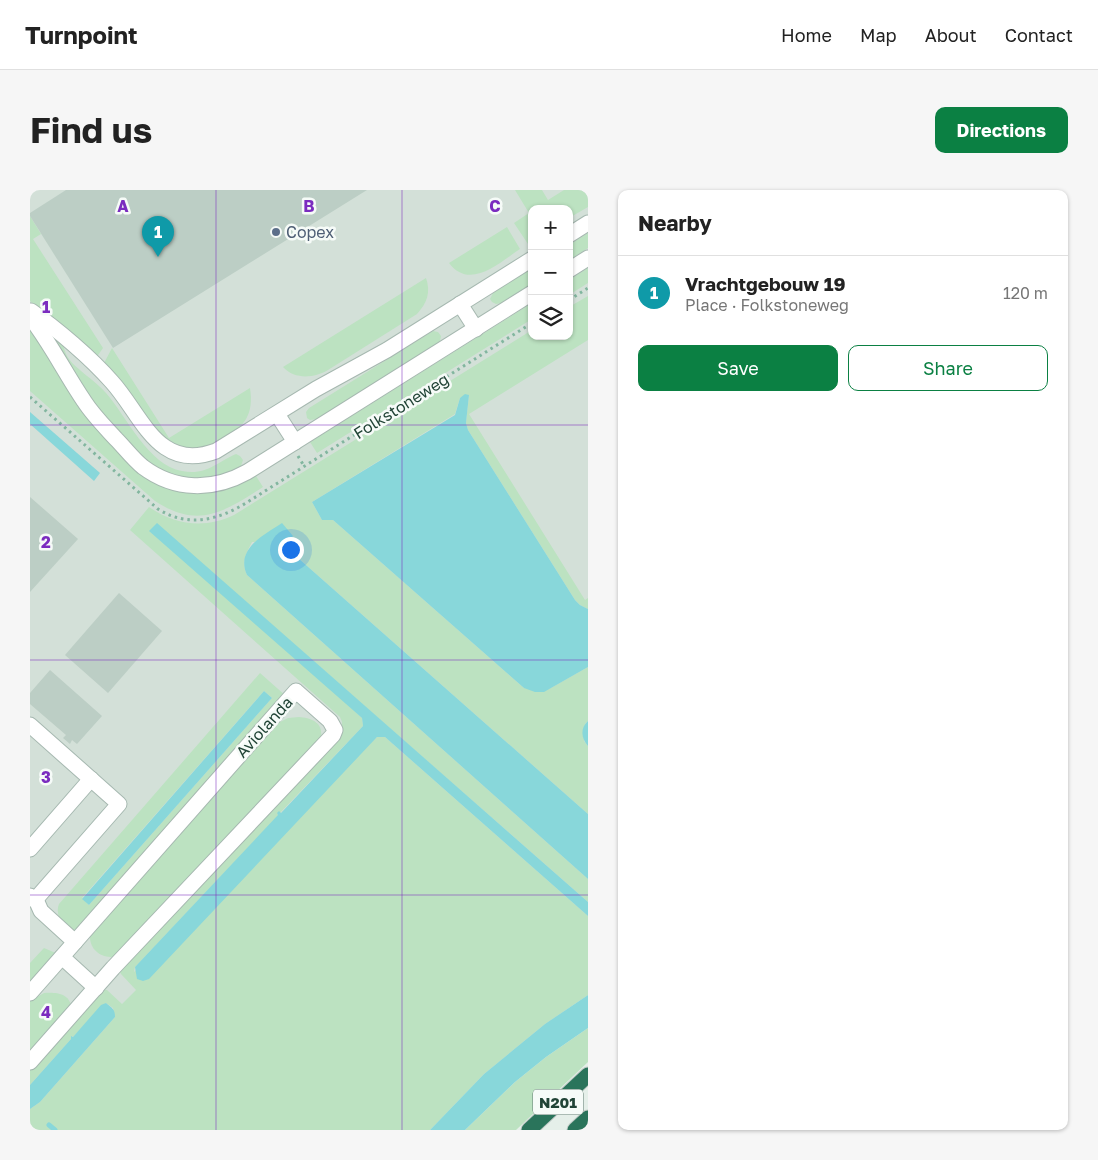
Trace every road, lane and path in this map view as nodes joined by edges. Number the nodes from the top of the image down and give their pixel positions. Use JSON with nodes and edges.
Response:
{"nodes":[{"id":1,"x":588,"y":224,"type":"edge"},
{"id":2,"x":573,"y":233,"type":"edge"},
{"id":3,"x":588,"y":258,"type":"edge"},
{"id":4,"x":528,"y":262,"type":"edge"},
{"id":5,"x":573,"y":267,"type":"edge"},
{"id":6,"x":588,"y":288,"type":"edge"},
{"id":7,"x":530,"y":295,"type":"edge"},
{"id":8,"x":573,"y":297,"type":"edge"},
{"id":9,"x":460,"y":304,"type":"junction"},
{"id":10,"x":30,"y":310,"type":"edge"},
{"id":11,"x":30,"y":317,"type":"edge"},
{"id":12,"x":528,"y":327,"type":"edge"},
{"id":13,"x":476,"y":329,"type":"junction"},
{"id":14,"x":277,"y":414,"type":"junction"},
{"id":15,"x":295,"y":442,"type":"junction"},
{"id":16,"x":270,"y":488,"type":"dead end"},
{"id":17,"x":30,"y":726,"type":"edge"},
{"id":18,"x":91,"y":779,"type":"junction"},
{"id":19,"x":30,"y":849,"type":"edge"},
{"id":20,"x":32,"y":898,"type":"edge"},
{"id":21,"x":75,"y":942,"type":"junction"},
{"id":22,"x":62,"y":957,"type":"junction"},
{"id":23,"x":96,"y":988,"type":"junction"},
{"id":24,"x":30,"y":993,"type":"edge"},
{"id":25,"x":30,"y":1062,"type":"edge"},
{"id":26,"x":588,"y":1075,"type":"edge"},
{"id":27,"x":588,"y":1118,"type":"edge"},
{"id":28,"x":529,"y":1130,"type":"edge"},
{"id":29,"x":575,"y":1130,"type":"edge"}],
"edges":[{"from":1,"to":2,"type":"street"},
{"from":3,"to":5,"type":"street"},
{"from":4,"to":9,"type":"street"},
{"from":6,"to":8,"type":"path"},
{"from":7,"to":13,"type":"street","name":"Folkstoneweg"},
{"from":9,"to":13,"type":"street"},
{"from":9,"to":14,"type":"street"},
{"from":10,"to":14,"type":"street"},
{"from":11,"to":15,"type":"street","name":"Folkstoneweg"},
{"from":12,"to":16,"type":"path","name":"Folkstoneweg"},
{"from":13,"to":15,"type":"street","name":"Folkstoneweg"},
{"from":14,"to":15,"type":"street"},
{"from":17,"to":18,"type":"street"},
{"from":18,"to":19,"type":"street"},
{"from":18,"to":20,"type":"street"},
{"from":20,"to":21,"type":"street"},
{"from":21,"to":22,"type":"street","name":"Aviolanda"},
{"from":21,"to":23,"type":"street","name":"Aviolanda"},
{"from":22,"to":23,"type":"street"},
{"from":22,"to":24,"type":"street","name":"Aviolanda"},
{"from":23,"to":25,"type":"street","name":"Aviolanda"},
{"from":26,"to":28,"type":"highway","number":"N201"},
{"from":27,"to":29,"type":"highway","number":"N201"}]}
